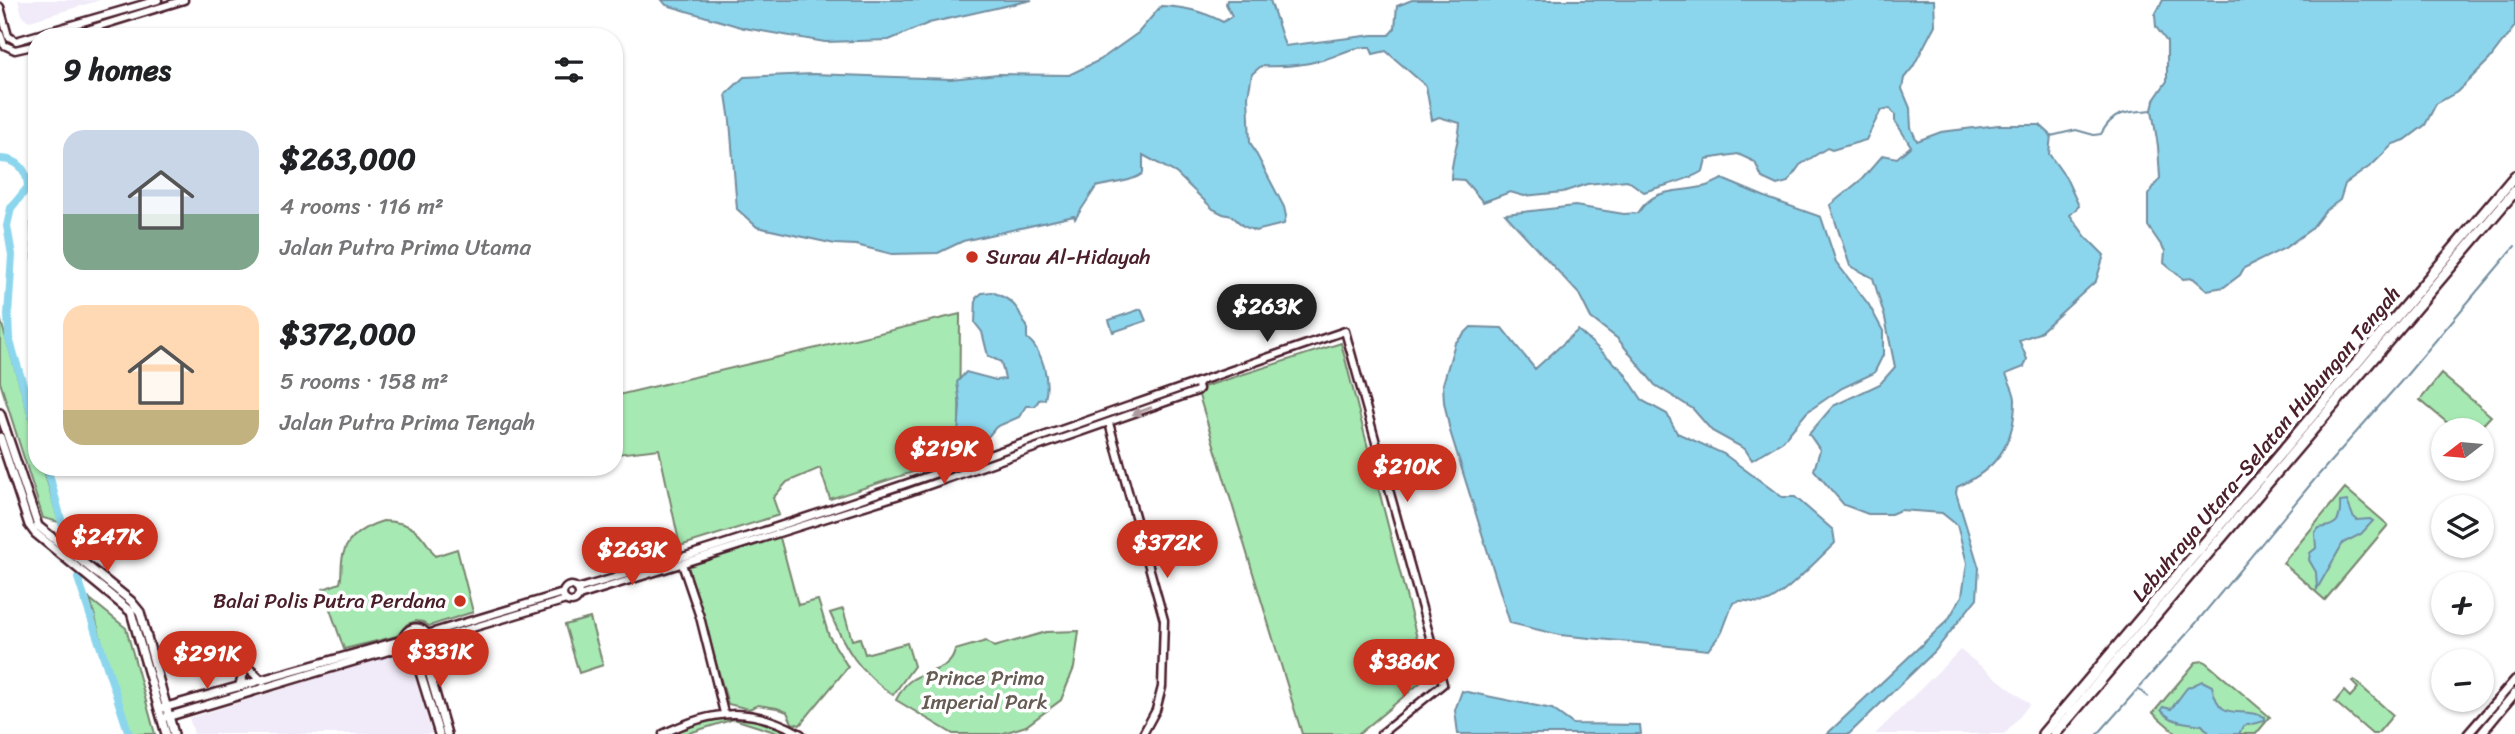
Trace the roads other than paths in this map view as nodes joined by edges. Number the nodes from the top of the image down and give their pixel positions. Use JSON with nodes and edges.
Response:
{"nodes":[{"id":1,"x":158,"y":0,"type":"edge"},
{"id":2,"x":184,"y":0,"type":"edge"},
{"id":3,"x":0,"y":7,"type":"edge"},
{"id":4,"x":64,"y":28,"type":"edge"},
{"id":5,"x":93,"y":28,"type":"edge"},
{"id":6,"x":0,"y":34,"type":"edge"},
{"id":7,"x":28,"y":39,"type":"edge"},
{"id":8,"x":28,"y":48,"type":"edge"},
{"id":9,"x":2515,"y":176,"type":"edge"},
{"id":10,"x":2515,"y":191,"type":"edge"},
{"id":11,"x":1197,"y":382,"type":"junction"},
{"id":12,"x":0,"y":413,"type":"edge"},
{"id":13,"x":1109,"y":423,"type":"junction"},
{"id":14,"x":3,"y":438,"type":"edge"},
{"id":15,"x":0,"y":453,"type":"edge"},
{"id":16,"x":7,"y":459,"type":"junction"},
{"id":17,"x":681,"y":562,"type":"junction"},
{"id":18,"x":578,"y":592,"type":"junction"},
{"id":19,"x":564,"y":597,"type":"junction"},
{"id":20,"x":427,"y":637,"type":"junction"},
{"id":21,"x":403,"y":643,"type":"junction"},
{"id":22,"x":418,"y":652,"type":"junction"},
{"id":23,"x":2515,"y":680,"type":"edge"},
{"id":24,"x":262,"y":681,"type":"junction"},
{"id":25,"x":239,"y":687,"type":"junction"},
{"id":26,"x":2515,"y":694,"type":"edge"},
{"id":27,"x":163,"y":709,"type":"junction"},
{"id":28,"x":724,"y":713,"type":"junction"},
{"id":29,"x":165,"y":718,"type":"junction"},
{"id":30,"x":166,"y":734,"type":"edge"},
{"id":31,"x":174,"y":734,"type":"edge"},
{"id":32,"x":439,"y":734,"type":"edge"},
{"id":33,"x":447,"y":734,"type":"edge"},
{"id":34,"x":663,"y":734,"type":"edge"},
{"id":35,"x":801,"y":734,"type":"edge"},
{"id":36,"x":1143,"y":734,"type":"edge"},
{"id":37,"x":1381,"y":734,"type":"edge"},
{"id":38,"x":2043,"y":734,"type":"edge"},
{"id":39,"x":2056,"y":734,"type":"edge"},
{"id":40,"x":2468,"y":734,"type":"edge"},
{"id":41,"x":2481,"y":734,"type":"edge"}],
"edges":[{"from":1,"to":4,"type":"street"},
{"from":2,"to":5,"type":"street"},
{"from":3,"to":7,"type":"street"},
{"from":6,"to":8,"type":"street"},
{"from":9,"to":38,"type":"highway","name":"Lebuhraya Utara–Selatan Hubungan Tengah"},
{"from":10,"to":39,"type":"highway","name":"Lebuhraya Utara–Selatan Hubungan Tengah"},
{"from":11,"to":13,"type":"street","one_way":true},
{"from":11,"to":17,"type":"street"},
{"from":11,"to":37,"type":"street"},
{"from":12,"to":14,"type":"main road"},
{"from":13,"to":17,"type":"street"},
{"from":13,"to":36,"type":"street"},
{"from":14,"to":16,"type":"main road"},
{"from":14,"to":27,"type":"main road"},
{"from":15,"to":16,"type":"main road"},
{"from":16,"to":27,"type":"main road"},
{"from":17,"to":18,"type":"street"},
{"from":17,"to":28,"type":"street"},
{"from":18,"to":19,"type":"street"},
{"from":18,"to":19,"type":"street"},
{"from":19,"to":20,"type":"street"},
{"from":20,"to":21,"type":"main road"},
{"from":20,"to":22,"type":"main road"},
{"from":21,"to":22,"type":"main road"},
{"from":21,"to":24,"type":"main road"},
{"from":21,"to":29,"type":"main road"},
{"from":22,"to":32,"type":"main road"},
{"from":22,"to":33,"type":"main road"},
{"from":23,"to":40,"type":"main road"},
{"from":24,"to":25,"type":"main road"},
{"from":24,"to":25,"type":"main road"},
{"from":25,"to":27,"type":"main road"},
{"from":26,"to":41,"type":"main road"},
{"from":27,"to":29,"type":"main road"},
{"from":28,"to":34,"type":"street"},
{"from":28,"to":35,"type":"street"},
{"from":29,"to":30,"type":"main road"},
{"from":29,"to":31,"type":"main road"}]}
